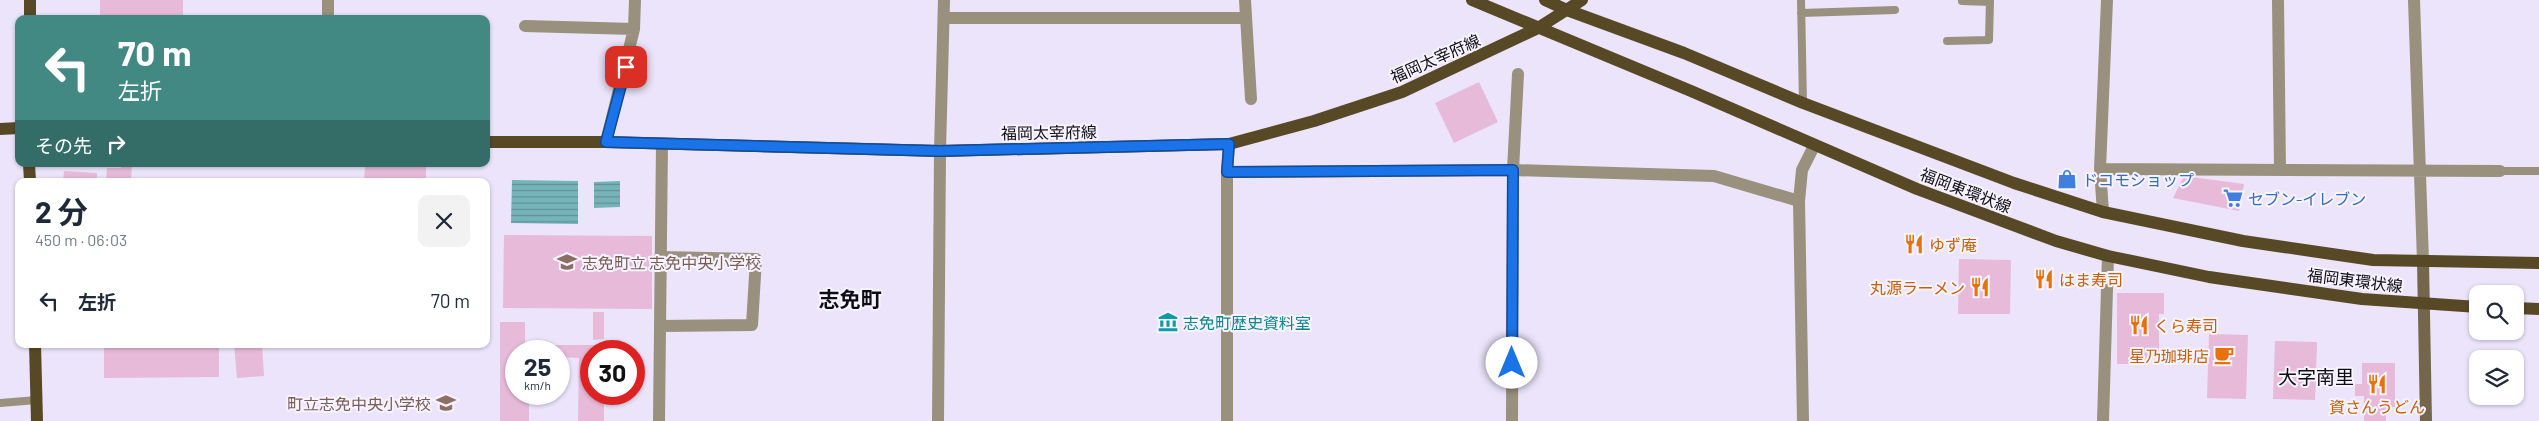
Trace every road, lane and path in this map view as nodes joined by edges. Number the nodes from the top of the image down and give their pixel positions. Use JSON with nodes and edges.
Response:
{"nodes":[{"id":1,"x":30,"y":0,"type":"edge"},
{"id":2,"x":328,"y":0,"type":"edge"},
{"id":3,"x":635,"y":0,"type":"edge"},
{"id":4,"x":944,"y":0,"type":"edge"},
{"id":5,"x":1245,"y":0,"type":"edge"},
{"id":6,"x":1472,"y":0,"type":"edge"},
{"id":7,"x":1545,"y":0,"type":"edge"},
{"id":8,"x":1582,"y":0,"type":"edge"},
{"id":9,"x":1801,"y":0,"type":"edge"},
{"id":10,"x":2107,"y":0,"type":"edge"},
{"id":11,"x":2278,"y":0,"type":"edge"},
{"id":12,"x":2414,"y":0,"type":"edge"},
{"id":13,"x":1962,"y":1,"type":"dead end"},
{"id":14,"x":1990,"y":1,"type":"edge"},
{"id":15,"x":1567,"y":10,"type":"junction"},
{"id":16,"x":1895,"y":10,"type":"dead end"},
{"id":17,"x":1801,"y":13,"type":"junction"},
{"id":18,"x":30,"y":15,"type":"edge"},
{"id":19,"x":328,"y":15,"type":"edge"},
{"id":20,"x":944,"y":18,"type":"junction"},
{"id":21,"x":1246,"y":18,"type":"junction"},
{"id":22,"x":525,"y":26,"type":"dead end"},
{"id":23,"x":634,"y":28,"type":"junction"},
{"id":24,"x":1538,"y":28,"type":"junction"},
{"id":25,"x":1947,"y":41,"type":"dead end"},
{"id":26,"x":1518,"y":74,"type":"dead end"},
{"id":27,"x":1251,"y":99,"type":"dead end"},
{"id":28,"x":1803,"y":103,"type":"junction"},
{"id":29,"x":0,"y":128,"type":"edge"},
{"id":30,"x":15,"y":128,"type":"edge"},
{"id":31,"x":490,"y":142,"type":"edge"},
{"id":32,"x":606,"y":142,"type":"junction"},
{"id":33,"x":662,"y":144,"type":"junction"},
{"id":34,"x":1229,"y":144,"type":"junction"},
{"id":35,"x":1814,"y":146,"type":"junction"},
{"id":36,"x":940,"y":151,"type":"junction"},
{"id":37,"x":2100,"y":169,"type":"junction"},
{"id":38,"x":1513,"y":170,"type":"junction"},
{"id":39,"x":2280,"y":170,"type":"junction"},
{"id":40,"x":2420,"y":171,"type":"junction"},
{"id":41,"x":2500,"y":171,"type":"joint"},
{"id":42,"x":2539,"y":171,"type":"edge"},
{"id":43,"x":1227,"y":172,"type":"junction"},
{"id":44,"x":1799,"y":201,"type":"junction"},
{"id":45,"x":2103,"y":212,"type":"junction"},
{"id":46,"x":2108,"y":256,"type":"junction"},
{"id":47,"x":660,"y":257,"type":"junction"},
{"id":48,"x":2423,"y":261,"type":"junction"},
{"id":49,"x":2539,"y":263,"type":"edge"},
{"id":50,"x":2423,"y":305,"type":"junction"},
{"id":51,"x":2469,"y":307,"type":"edge"},
{"id":52,"x":2524,"y":308,"type":"edge"},
{"id":53,"x":2539,"y":309,"type":"edge"},
{"id":54,"x":660,"y":326,"type":"junction"},
{"id":55,"x":35,"y":348,"type":"edge"},
{"id":56,"x":37,"y":400,"type":"junction"},
{"id":57,"x":0,"y":403,"type":"edge"},
{"id":58,"x":37,"y":421,"type":"edge"},
{"id":59,"x":659,"y":421,"type":"edge"},
{"id":60,"x":938,"y":421,"type":"edge"},
{"id":61,"x":1227,"y":421,"type":"edge"},
{"id":62,"x":1512,"y":421,"type":"edge"},
{"id":63,"x":1803,"y":421,"type":"edge"},
{"id":64,"x":2103,"y":421,"type":"edge"},
{"id":65,"x":2426,"y":421,"type":"edge"}],
"edges":[{"from":1,"to":18,"type":"main road"},
{"from":2,"to":19,"type":"street"},
{"from":3,"to":23,"type":"street"},
{"from":4,"to":20,"type":"street"},
{"from":5,"to":21,"type":"street"},
{"from":6,"to":24,"type":"main road","name":"福岡東環状線"},
{"from":7,"to":15,"type":"main road","name":"福岡東環状線"},
{"from":8,"to":15,"type":"main road","name":"福岡太宰府線"},
{"from":9,"to":17,"type":"lane"},
{"from":10,"to":37,"type":"street"},
{"from":11,"to":39,"type":"street"},
{"from":12,"to":40,"type":"street"},
{"from":13,"to":14,"type":"lane"},
{"from":14,"to":25,"type":"lane"},
{"from":15,"to":24,"type":"main road","name":"福岡太宰府線"},
{"from":15,"to":28,"type":"main road","name":"福岡東環状線"},
{"from":16,"to":17,"type":"lane"},
{"from":17,"to":28,"type":"lane"},
{"from":20,"to":21,"type":"street"},
{"from":20,"to":36,"type":"street"},
{"from":21,"to":27,"type":"street"},
{"from":22,"to":23,"type":"street"},
{"from":23,"to":32,"type":"street"},
{"from":24,"to":34,"type":"main road","name":"福岡太宰府線"},
{"from":24,"to":35,"type":"main road","name":"福岡東環状線"},
{"from":26,"to":38,"type":"street"},
{"from":28,"to":45,"type":"main road","name":"福岡東環状線"},
{"from":29,"to":30,"type":"main road"},
{"from":31,"to":32,"type":"main road","name":"福岡太宰府線"},
{"from":32,"to":33,"type":"main road","name":"福岡太宰府線"},
{"from":33,"to":36,"type":"main road","name":"福岡太宰府線"},
{"from":33,"to":47,"type":"street"},
{"from":34,"to":36,"type":"main road","name":"福岡太宰府線"},
{"from":34,"to":43,"type":"street"},
{"from":35,"to":44,"type":"street"},
{"from":35,"to":46,"type":"main road","name":"福岡東環状線"},
{"from":36,"to":60,"type":"street"},
{"from":37,"to":39,"type":"street"},
{"from":37,"to":45,"type":"street"},
{"from":38,"to":43,"type":"street"},
{"from":38,"to":44,"type":"street"},
{"from":38,"to":62,"type":"street"},
{"from":39,"to":40,"type":"street"},
{"from":40,"to":41,"type":"street"},
{"from":40,"to":48,"type":"street"},
{"from":41,"to":42,"type":"lane"},
{"from":43,"to":61,"type":"street"},
{"from":44,"to":63,"type":"street"},
{"from":45,"to":48,"type":"main road","name":"福岡東環状線"},
{"from":46,"to":50,"type":"main road","name":"福岡東環状線"},
{"from":46,"to":64,"type":"street"},
{"from":47,"to":54,"type":"street"},
{"from":47,"to":54,"type":"street"},
{"from":48,"to":49,"type":"main road","name":"福岡東環状線"},
{"from":48,"to":50,"type":"street"},
{"from":50,"to":51,"type":"main road","name":"福岡東環状線"},
{"from":50,"to":65,"type":"street"},
{"from":52,"to":53,"type":"main road"},
{"from":54,"to":59,"type":"street"},
{"from":55,"to":56,"type":"main road"},
{"from":56,"to":57,"type":"lane"},
{"from":56,"to":58,"type":"main road"}]}
